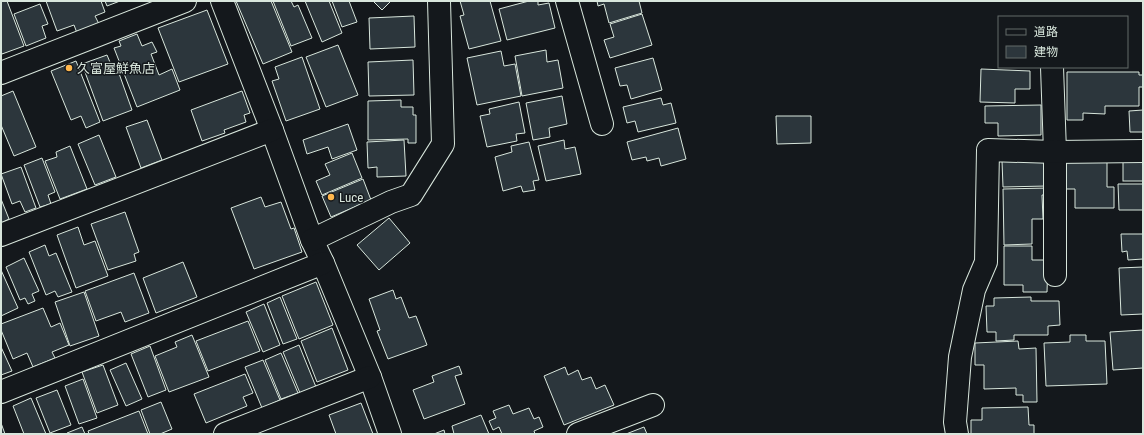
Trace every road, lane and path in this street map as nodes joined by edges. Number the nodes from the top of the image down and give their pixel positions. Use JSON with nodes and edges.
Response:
{"nodes":[{"id":1,"x":185,"y":1,"type":"edge"},
{"id":2,"x":222,"y":1,"type":"edge"},
{"id":3,"x":439,"y":1,"type":"edge"},
{"id":4,"x":567,"y":1,"type":"edge"},
{"id":5,"x":1052,"y":68,"type":"edge"},
{"id":6,"x":1,"y":73,"type":"edge"},
{"id":7,"x":602,"y":124,"type":"dead end"},
{"id":8,"x":272,"y":130,"type":"junction"},
{"id":9,"x":1143,"y":151,"type":"edge"},
{"id":10,"x":1055,"y":152,"type":"junction"},
{"id":11,"x":1,"y":235,"type":"edge"},
{"id":12,"x":312,"y":240,"type":"junction"},
{"id":13,"x":323,"y":263,"type":"junction"},
{"id":14,"x":1055,"y":275,"type":"dead end"},
{"id":15,"x":370,"y":376,"type":"junction"},
{"id":16,"x":1,"y":392,"type":"edge"},
{"id":17,"x":653,"y":405,"type":"dead end"},
{"id":18,"x":225,"y":434,"type":"edge"},
{"id":19,"x":390,"y":434,"type":"edge"},
{"id":20,"x":578,"y":434,"type":"edge"},
{"id":21,"x":957,"y":434,"type":"edge"}],
"edges":[{"from":1,"to":6,"type":"street"},
{"from":2,"to":8,"type":"street"},
{"from":3,"to":12,"type":"street"},
{"from":4,"to":7,"type":"street"},
{"from":5,"to":10,"type":"street"},
{"from":8,"to":11,"type":"street"},
{"from":8,"to":12,"type":"street"},
{"from":9,"to":10,"type":"street"},
{"from":10,"to":14,"type":"street"},
{"from":10,"to":21,"type":"street"},
{"from":12,"to":13,"type":"street"},
{"from":13,"to":15,"type":"street"},
{"from":13,"to":16,"type":"street"},
{"from":15,"to":18,"type":"street"},
{"from":15,"to":19,"type":"street"},
{"from":17,"to":20,"type":"street"}]}
